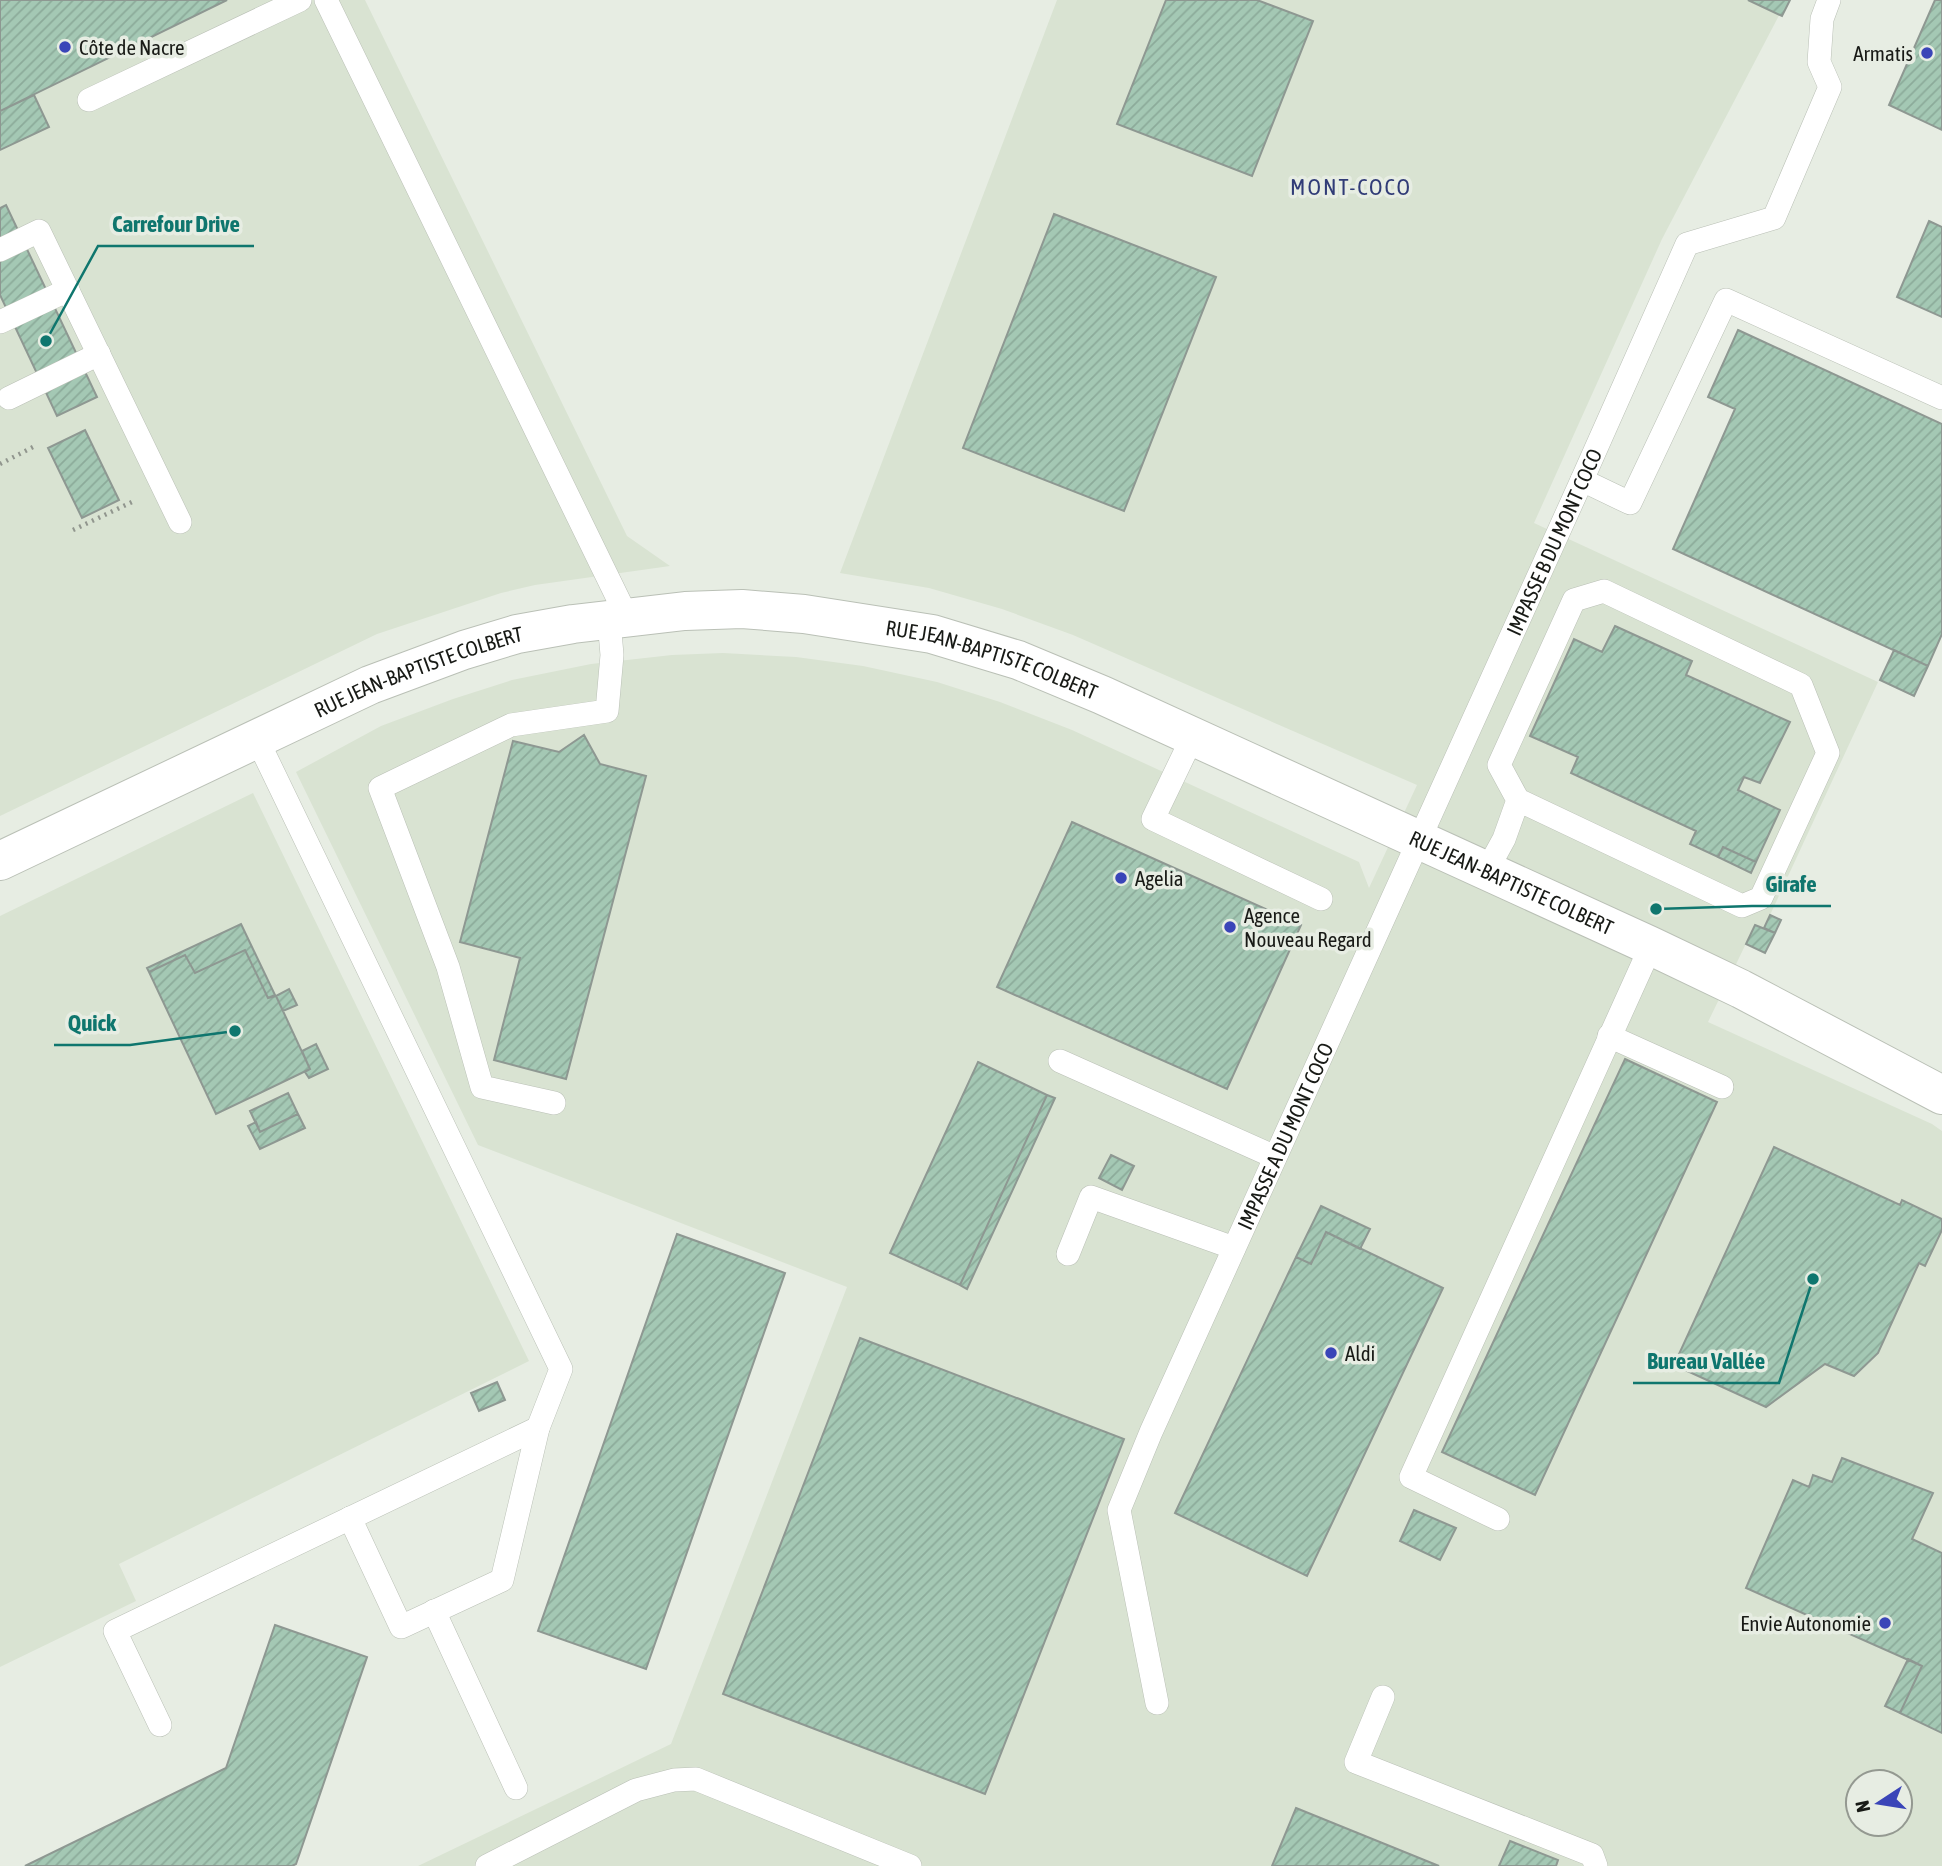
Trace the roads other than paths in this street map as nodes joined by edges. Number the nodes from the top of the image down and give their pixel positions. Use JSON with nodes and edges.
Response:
{"nodes":[{"id":1,"x":300,"y":0,"type":"edge"},
{"id":2,"x":326,"y":0,"type":"edge"},
{"id":3,"x":1829,"y":0,"type":"edge"},
{"id":4,"x":89,"y":100,"type":"dead end"},
{"id":5,"x":0,"y":250,"type":"edge"},
{"id":6,"x":68,"y":290,"type":"junction"},
{"id":7,"x":0,"y":322,"type":"edge"},
{"id":8,"x":99,"y":355,"type":"junction"},
{"id":9,"x":9,"y":398,"type":"dead end"},
{"id":10,"x":1942,"y":398,"type":"edge"},
{"id":11,"x":1582,"y":480,"type":"junction"},
{"id":12,"x":180,"y":522,"type":"dead end"},
{"id":13,"x":618,"y":618,"type":"junction"},
{"id":14,"x":1193,"y":736,"type":"junction"},
{"id":15,"x":257,"y":739,"type":"junction"},
{"id":16,"x":1518,"y":800,"type":"junction"},
{"id":17,"x":1418,"y":839,"type":"junction"},
{"id":18,"x":0,"y":861,"type":"edge"},
{"id":19,"x":1487,"y":870,"type":"junction"},
{"id":20,"x":1321,"y":899,"type":"dead end"},
{"id":21,"x":1651,"y":946,"type":"junction"},
{"id":22,"x":1609,"y":1036,"type":"junction"},
{"id":23,"x":1060,"y":1061,"type":"dead end"},
{"id":24,"x":1722,"y":1087,"type":"dead end"},
{"id":25,"x":1942,"y":1095,"type":"edge"},
{"id":26,"x":554,"y":1103,"type":"dead end"},
{"id":27,"x":1275,"y":1157,"type":"junction"},
{"id":28,"x":1234,"y":1248,"type":"junction"},
{"id":29,"x":1068,"y":1254,"type":"dead end"},
{"id":30,"x":538,"y":1428,"type":"junction"},
{"id":31,"x":350,"y":1518,"type":"junction"},
{"id":32,"x":1498,"y":1519,"type":"dead end"},
{"id":33,"x":434,"y":1611,"type":"junction"},
{"id":34,"x":1383,"y":1697,"type":"dead end"},
{"id":35,"x":1157,"y":1703,"type":"dead end"},
{"id":36,"x":160,"y":1725,"type":"dead end"},
{"id":37,"x":516,"y":1788,"type":"dead end"},
{"id":38,"x":487,"y":1866,"type":"edge"},
{"id":39,"x":910,"y":1866,"type":"edge"},
{"id":40,"x":1596,"y":1866,"type":"edge"}],
"edges":[{"from":1,"to":4,"type":"lane"},
{"from":2,"to":13,"type":"lane"},
{"from":3,"to":11,"type":"lane","name":"IMPASSE B DU MONT COCO"},
{"from":5,"to":6,"type":"lane"},
{"from":6,"to":7,"type":"lane"},
{"from":6,"to":8,"type":"lane"},
{"from":8,"to":9,"type":"lane"},
{"from":8,"to":12,"type":"lane"},
{"from":10,"to":11,"type":"lane"},
{"from":11,"to":17,"type":"lane","name":"IMPASSE B DU MONT COCO"},
{"from":13,"to":14,"type":"street","name":"RUE JEAN-BAPTISTE COLBERT"},
{"from":13,"to":15,"type":"street","name":"RUE JEAN-BAPTISTE COLBERT"},
{"from":13,"to":26,"type":"lane"},
{"from":14,"to":17,"type":"street","name":"RUE JEAN-BAPTISTE COLBERT"},
{"from":14,"to":20,"type":"lane"},
{"from":15,"to":18,"type":"street","name":"RUE JEAN-BAPTISTE COLBERT"},
{"from":15,"to":30,"type":"lane"},
{"from":16,"to":16,"type":"lane"},
{"from":16,"to":19,"type":"lane"},
{"from":17,"to":19,"type":"street","name":"RUE JEAN-BAPTISTE COLBERT"},
{"from":17,"to":27,"type":"lane","name":"IMPASSE A DU MONT COCO"},
{"from":19,"to":21,"type":"street","name":"RUE JEAN-BAPTISTE COLBERT"},
{"from":21,"to":22,"type":"lane"},
{"from":21,"to":25,"type":"street","name":"RUE JEAN-BAPTISTE COLBERT"},
{"from":22,"to":24,"type":"lane"},
{"from":22,"to":32,"type":"lane"},
{"from":23,"to":27,"type":"lane"},
{"from":27,"to":28,"type":"lane","name":"IMPASSE A DU MONT COCO"},
{"from":28,"to":29,"type":"lane"},
{"from":28,"to":35,"type":"lane","name":"IMPASSE A DU MONT COCO"},
{"from":30,"to":31,"type":"lane"},
{"from":30,"to":33,"type":"lane"},
{"from":31,"to":33,"type":"lane"},
{"from":31,"to":36,"type":"lane"},
{"from":33,"to":37,"type":"lane"},
{"from":34,"to":40,"type":"lane"},
{"from":38,"to":39,"type":"lane"}]}
